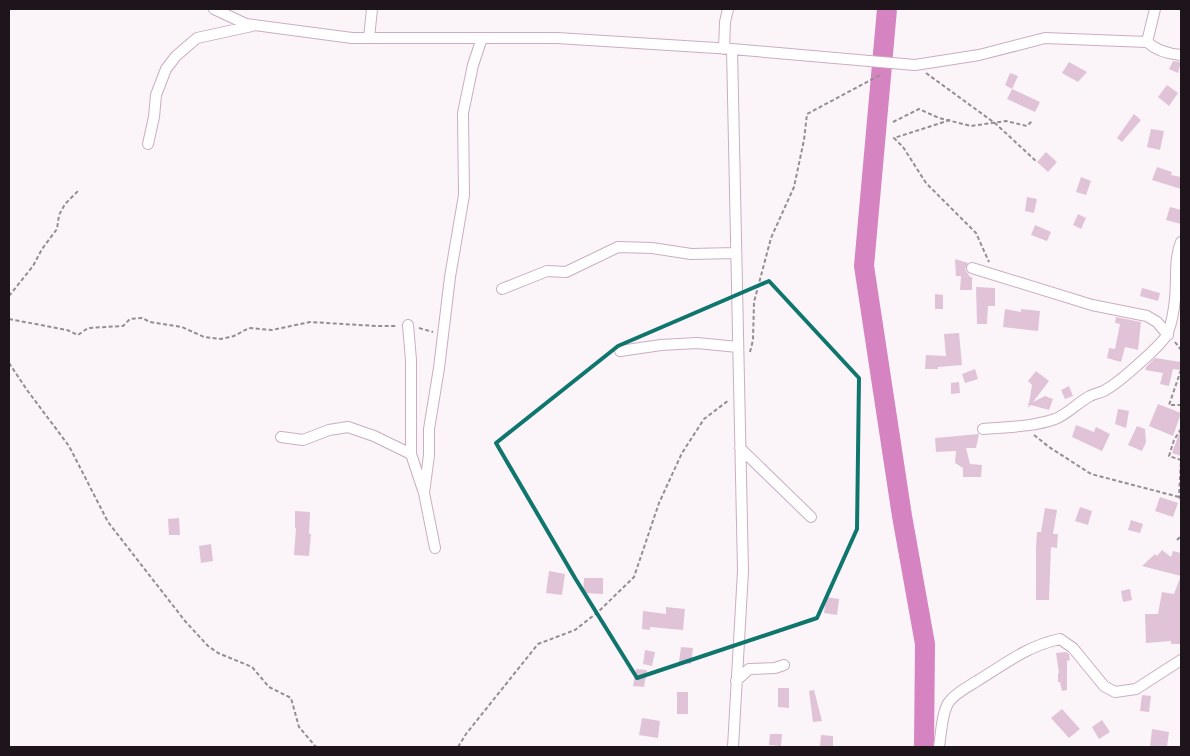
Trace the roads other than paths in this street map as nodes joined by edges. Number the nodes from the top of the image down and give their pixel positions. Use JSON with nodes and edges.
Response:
{"nodes":[{"id":1,"x":214,"y":9,"type":"edge"},
{"id":2,"x":372,"y":9,"type":"edge"},
{"id":3,"x":728,"y":9,"type":"edge"},
{"id":4,"x":1155,"y":9,"type":"edge"},
{"id":5,"x":255,"y":26,"type":"junction"},
{"id":6,"x":369,"y":38,"type":"junction"},
{"id":7,"x":482,"y":38,"type":"junction"},
{"id":8,"x":1147,"y":42,"type":"junction"},
{"id":9,"x":728,"y":49,"type":"junction"},
{"id":10,"x":1181,"y":55,"type":"edge"},
{"id":11,"x":148,"y":144,"type":"dead end"},
{"id":12,"x":1181,"y":242,"type":"edge"},
{"id":13,"x":736,"y":253,"type":"junction"},
{"id":14,"x":972,"y":268,"type":"dead end"},
{"id":15,"x":502,"y":289,"type":"dead end"},
{"id":16,"x":408,"y":325,"type":"road end"},
{"id":17,"x":1168,"y":335,"type":"junction"},
{"id":18,"x":738,"y":347,"type":"junction"},
{"id":19,"x":620,"y":351,"type":"dead end"},
{"id":20,"x":983,"y":429,"type":"dead end"},
{"id":21,"x":280,"y":437,"type":"dead end"},
{"id":22,"x":740,"y":448,"type":"junction"},
{"id":23,"x":411,"y":454,"type":"junction"},
{"id":24,"x":424,"y":493,"type":"junction"},
{"id":25,"x":811,"y":517,"type":"dead end"},
{"id":26,"x":435,"y":548,"type":"dead end"},
{"id":27,"x":1181,"y":660,"type":"edge"},
{"id":28,"x":784,"y":665,"type":"dead end"},
{"id":29,"x":736,"y":681,"type":"junction"},
{"id":30,"x":733,"y":747,"type":"edge"},
{"id":31,"x":939,"y":747,"type":"edge"}],
"edges":[{"from":1,"to":5,"type":"street"},
{"from":2,"to":6,"type":"street"},
{"from":3,"to":9,"type":"street"},
{"from":4,"to":8,"type":"street"},
{"from":5,"to":6,"type":"street"},
{"from":5,"to":11,"type":"street"},
{"from":6,"to":7,"type":"street"},
{"from":7,"to":9,"type":"street"},
{"from":7,"to":24,"type":"street"},
{"from":8,"to":9,"type":"street"},
{"from":8,"to":10,"type":"street"},
{"from":9,"to":13,"type":"street"},
{"from":12,"to":17,"type":"street"},
{"from":13,"to":15,"type":"street"},
{"from":13,"to":18,"type":"street"},
{"from":14,"to":17,"type":"street"},
{"from":16,"to":23,"type":"street"},
{"from":17,"to":20,"type":"street"},
{"from":18,"to":19,"type":"street"},
{"from":18,"to":22,"type":"street"},
{"from":21,"to":23,"type":"street"},
{"from":22,"to":25,"type":"street"},
{"from":22,"to":29,"type":"street"},
{"from":23,"to":24,"type":"street"},
{"from":24,"to":26,"type":"street"},
{"from":27,"to":31,"type":"street"},
{"from":28,"to":29,"type":"street"},
{"from":29,"to":30,"type":"street"}]}
